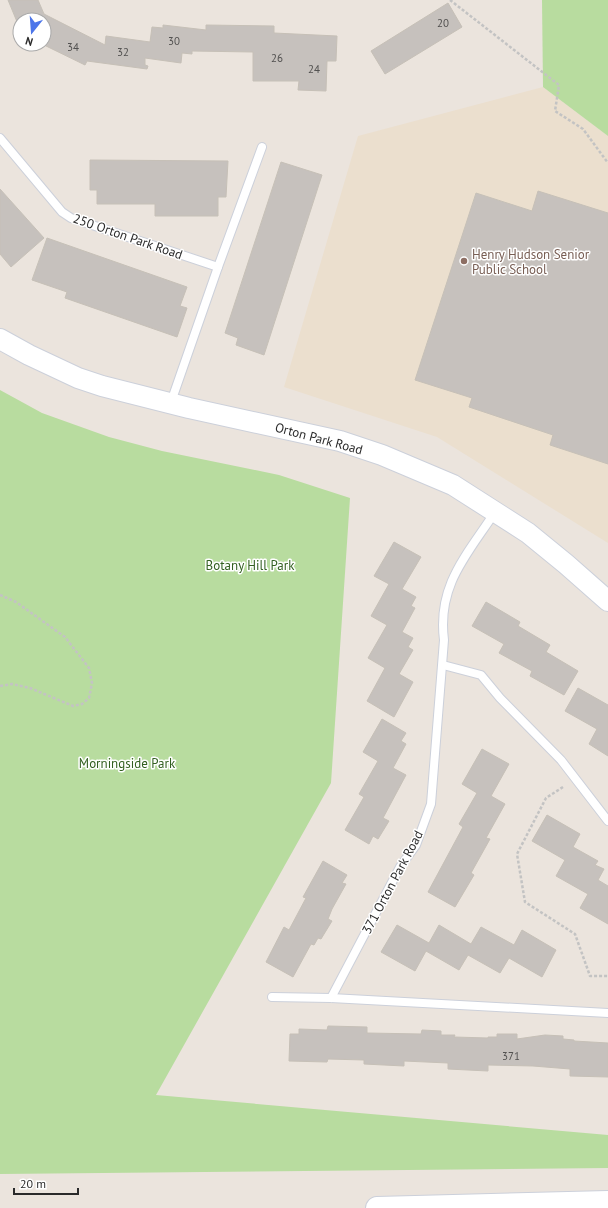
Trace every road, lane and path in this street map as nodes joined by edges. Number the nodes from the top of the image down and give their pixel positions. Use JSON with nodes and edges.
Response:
{"nodes":[{"id":1,"x":450,"y":0,"type":"edge"},
{"id":2,"x":0,"y":138,"type":"edge"},
{"id":3,"x":262,"y":147,"type":"dead end"},
{"id":4,"x":608,"y":163,"type":"edge"},
{"id":5,"x":218,"y":267,"type":"junction"},
{"id":6,"x":0,"y":339,"type":"edge"},
{"id":7,"x":171,"y":402,"type":"junction"},
{"id":8,"x":496,"y":511,"type":"junction"},
{"id":9,"x":0,"y":595,"type":"edge"},
{"id":10,"x":608,"y":601,"type":"edge"},
{"id":11,"x":442,"y":665,"type":"junction"},
{"id":12,"x":0,"y":686,"type":"edge"},
{"id":13,"x":575,"y":779,"type":"junction"},
{"id":14,"x":608,"y":821,"type":"edge"},
{"id":15,"x":608,"y":976,"type":"edge"},
{"id":16,"x":272,"y":997,"type":"dead end"},
{"id":17,"x":331,"y":998,"type":"junction"},
{"id":18,"x":608,"y":1013,"type":"edge"},
{"id":19,"x":608,"y":1202,"type":"edge"},
{"id":20,"x":377,"y":1208,"type":"edge"}],
"edges":[{"from":1,"to":4,"type":"path"},
{"from":2,"to":5,"type":"lane","name":"250 Orton Park Road"},
{"from":3,"to":5,"type":"lane"},
{"from":5,"to":7,"type":"lane"},
{"from":6,"to":7,"type":"street","name":"Orton Park Road"},
{"from":7,"to":8,"type":"street","name":"Orton Park Road"},
{"from":8,"to":10,"type":"street","name":"Orton Park Road"},
{"from":8,"to":11,"type":"lane","name":"371 Orton Park Road"},
{"from":9,"to":12,"type":"path"},
{"from":11,"to":13,"type":"lane"},
{"from":11,"to":17,"type":"lane","name":"371 Orton Park Road"},
{"from":13,"to":14,"type":"lane"},
{"from":13,"to":15,"type":"path"},
{"from":16,"to":17,"type":"lane"},
{"from":17,"to":18,"type":"lane"},
{"from":19,"to":20,"type":"main road"}]}
